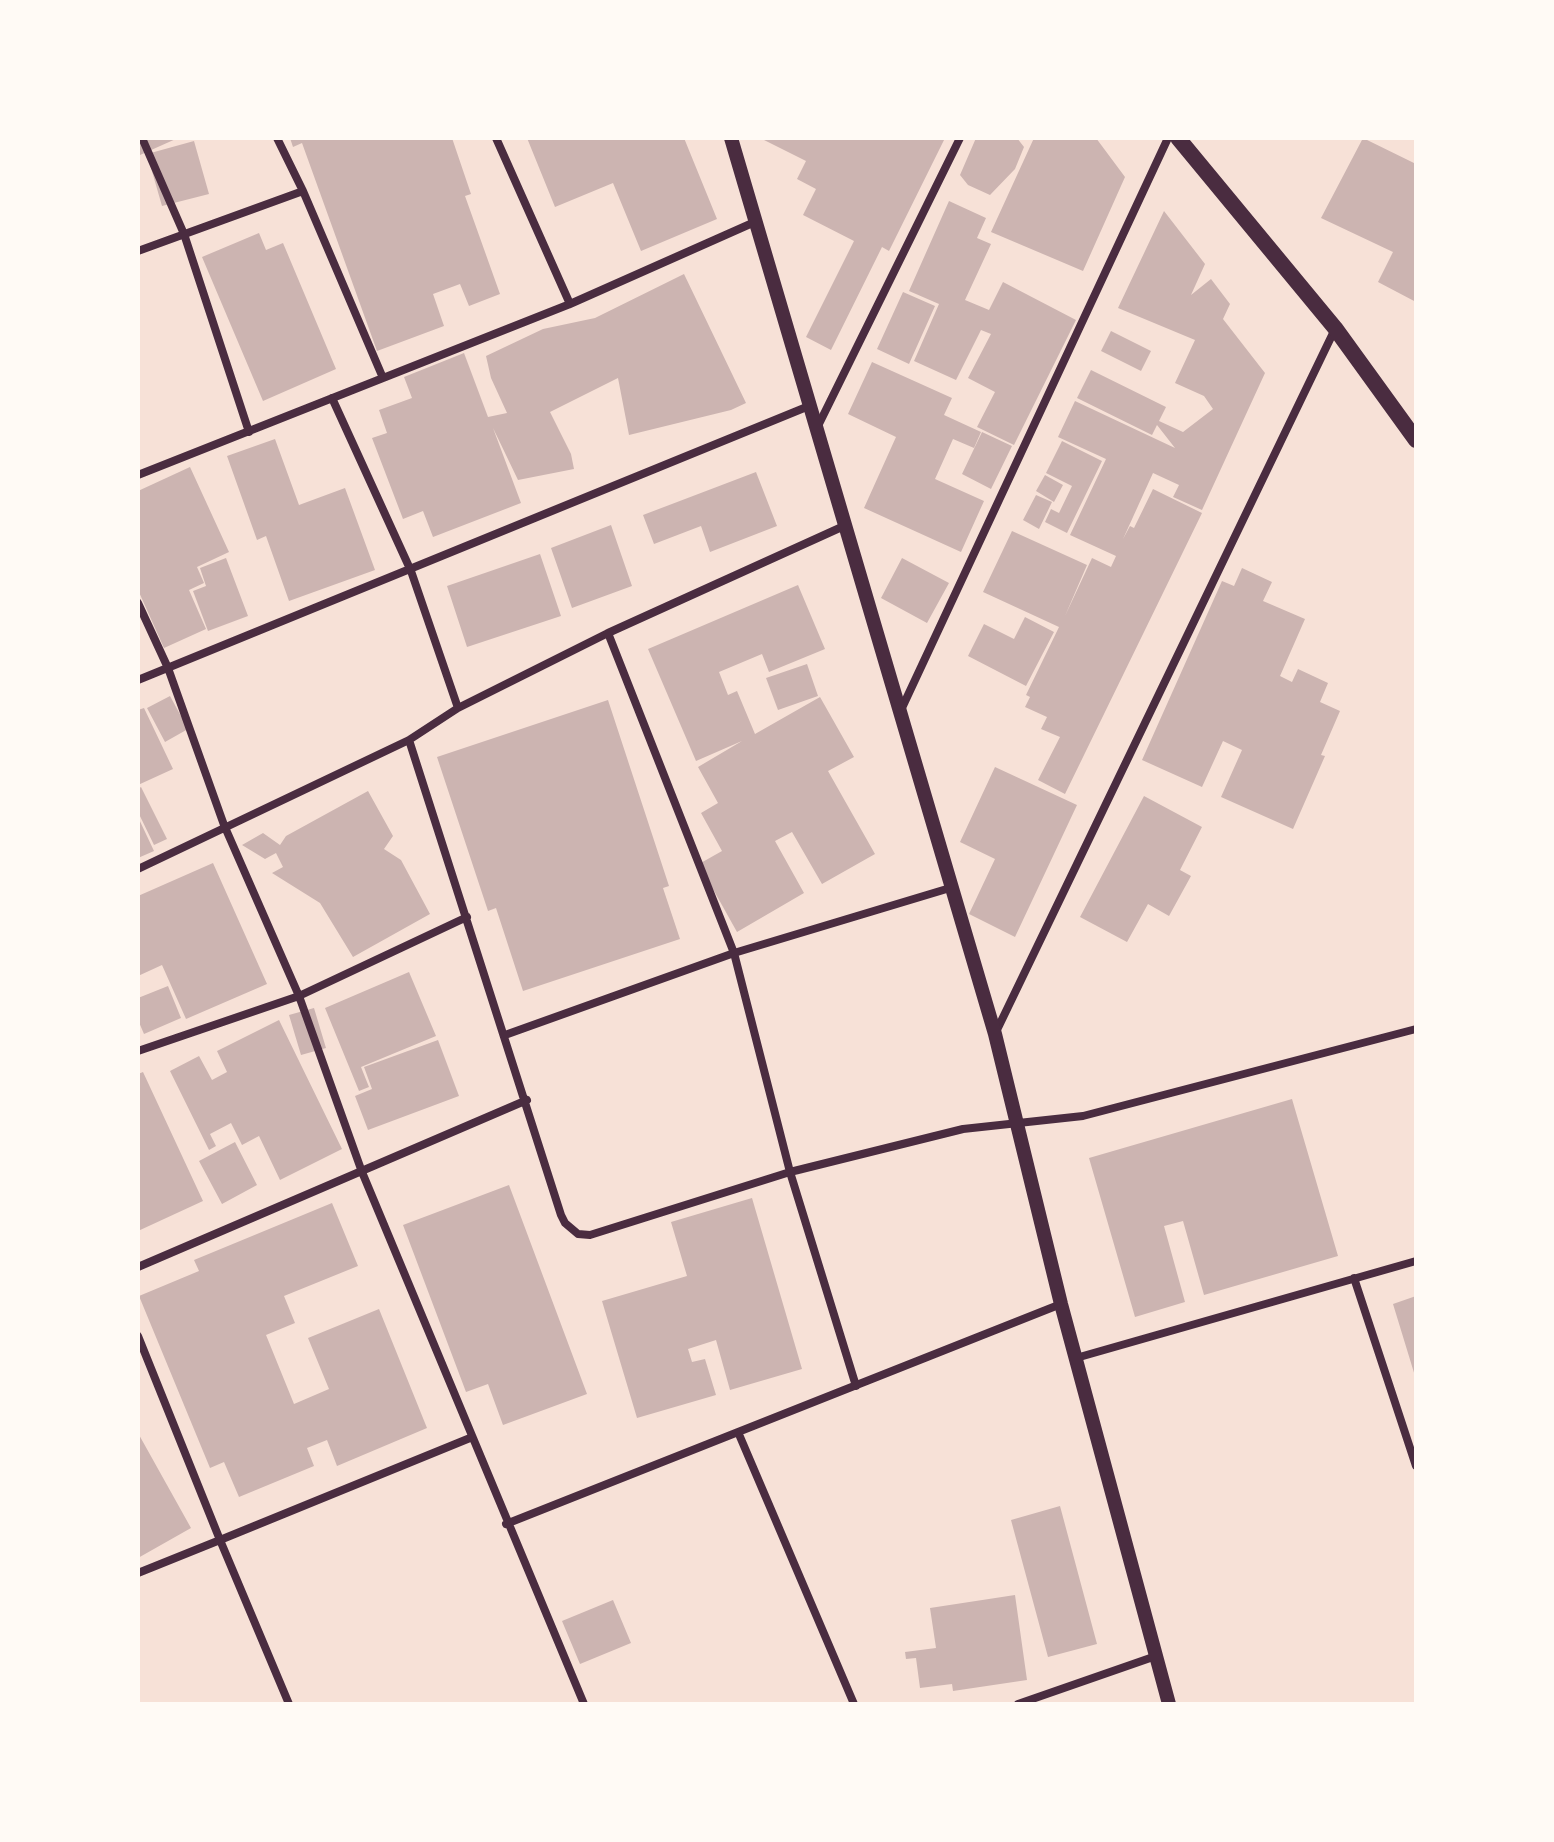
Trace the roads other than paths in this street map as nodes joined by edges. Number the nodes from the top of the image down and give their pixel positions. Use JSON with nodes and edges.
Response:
{"nodes":[{"id":1,"x":142,"y":138,"type":"edge"},
{"id":2,"x":277,"y":138,"type":"edge"},
{"id":3,"x":496,"y":138,"type":"edge"},
{"id":4,"x":731,"y":138,"type":"edge"},
{"id":5,"x":960,"y":138,"type":"edge"},
{"id":6,"x":1168,"y":138,"type":"edge"},
{"id":7,"x":1178,"y":138,"type":"edge"},
{"id":8,"x":303,"y":191,"type":"junction"},
{"id":9,"x":758,"y":220,"type":"junction"},
{"id":10,"x":184,"y":234,"type":"junction"},
{"id":11,"x":138,"y":251,"type":"edge"},
{"id":12,"x":570,"y":304,"type":"junction"},
{"id":13,"x":1335,"y":328,"type":"junction"},
{"id":14,"x":383,"y":378,"type":"junction"},
{"id":15,"x":332,"y":398,"type":"junction"},
{"id":16,"x":809,"y":406,"type":"junction"},
{"id":17,"x":816,"y":431,"type":"junction"},
{"id":18,"x":249,"y":432,"type":"junction"},
{"id":19,"x":1416,"y":440,"type":"edge"},
{"id":20,"x":138,"y":474,"type":"edge"},
{"id":21,"x":844,"y":526,"type":"junction"},
{"id":22,"x":411,"y":571,"type":"junction"},
{"id":23,"x":138,"y":603,"type":"edge"},
{"id":24,"x":608,"y":633,"type":"junction"},
{"id":25,"x":168,"y":668,"type":"junction"},
{"id":26,"x":138,"y":680,"type":"edge"},
{"id":27,"x":458,"y":708,"type":"junction"},
{"id":28,"x":899,"y":716,"type":"junction"},
{"id":29,"x":409,"y":740,"type":"junction"},
{"id":30,"x":224,"y":825,"type":"junction"},
{"id":31,"x":138,"y":869,"type":"edge"},
{"id":32,"x":950,"y":888,"type":"junction"},
{"id":33,"x":467,"y":917,"type":"junction"},
{"id":34,"x":734,"y":953,"type":"junction"},
{"id":35,"x":299,"y":996,"type":"junction"},
{"id":36,"x":1416,"y":1029,"type":"edge"},
{"id":37,"x":995,"y":1034,"type":"junction"},
{"id":38,"x":505,"y":1035,"type":"junction"},
{"id":39,"x":138,"y":1051,"type":"edge"},
{"id":40,"x":527,"y":1100,"type":"junction"},
{"id":41,"x":1016,"y":1124,"type":"junction"},
{"id":42,"x":362,"y":1172,"type":"junction"},
{"id":43,"x":790,"y":1172,"type":"junction"},
{"id":44,"x":1416,"y":1261,"type":"edge"},
{"id":45,"x":138,"y":1267,"type":"edge"},
{"id":46,"x":1354,"y":1278,"type":"junction"},
{"id":47,"x":1061,"y":1304,"type":"junction"},
{"id":48,"x":138,"y":1336,"type":"edge"},
{"id":49,"x":1076,"y":1358,"type":"junction"},
{"id":50,"x":856,"y":1386,"type":"junction"},
{"id":51,"x":738,"y":1432,"type":"junction"},
{"id":52,"x":470,"y":1438,"type":"junction"},
{"id":53,"x":1416,"y":1466,"type":"edge"},
{"id":54,"x":506,"y":1524,"type":"junction"},
{"id":55,"x":220,"y":1540,"type":"junction"},
{"id":56,"x":138,"y":1573,"type":"edge"},
{"id":57,"x":1156,"y":1656,"type":"junction"},
{"id":58,"x":289,"y":1704,"type":"edge"},
{"id":59,"x":584,"y":1704,"type":"edge"},
{"id":60,"x":854,"y":1704,"type":"edge"},
{"id":61,"x":1018,"y":1704,"type":"edge"},
{"id":62,"x":1169,"y":1704,"type":"edge"}],
"edges":[{"from":1,"to":10,"type":"street"},
{"from":2,"to":8,"type":"street"},
{"from":3,"to":12,"type":"street"},
{"from":4,"to":9,"type":"street"},
{"from":5,"to":17,"type":"street"},
{"from":6,"to":28,"type":"street"},
{"from":7,"to":13,"type":"main road"},
{"from":8,"to":10,"type":"street"},
{"from":8,"to":14,"type":"street"},
{"from":9,"to":12,"type":"street"},
{"from":9,"to":16,"type":"street"},
{"from":10,"to":11,"type":"street"},
{"from":10,"to":18,"type":"street"},
{"from":12,"to":14,"type":"street"},
{"from":13,"to":19,"type":"main road"},
{"from":13,"to":37,"type":"street"},
{"from":14,"to":15,"type":"street"},
{"from":15,"to":18,"type":"street"},
{"from":15,"to":22,"type":"street"},
{"from":16,"to":17,"type":"street"},
{"from":16,"to":22,"type":"street"},
{"from":17,"to":21,"type":"street"},
{"from":18,"to":20,"type":"street"},
{"from":21,"to":24,"type":"street"},
{"from":21,"to":28,"type":"street"},
{"from":22,"to":25,"type":"street"},
{"from":22,"to":27,"type":"street"},
{"from":23,"to":25,"type":"street"},
{"from":24,"to":27,"type":"street"},
{"from":24,"to":34,"type":"street"},
{"from":25,"to":26,"type":"street"},
{"from":25,"to":30,"type":"street"},
{"from":27,"to":29,"type":"street"},
{"from":28,"to":32,"type":"street"},
{"from":29,"to":30,"type":"street"},
{"from":29,"to":33,"type":"street"},
{"from":30,"to":31,"type":"street"},
{"from":30,"to":35,"type":"street"},
{"from":32,"to":34,"type":"street"},
{"from":32,"to":37,"type":"street"},
{"from":33,"to":35,"type":"street"},
{"from":33,"to":38,"type":"street"},
{"from":34,"to":38,"type":"street"},
{"from":34,"to":43,"type":"street"},
{"from":35,"to":39,"type":"street"},
{"from":35,"to":42,"type":"street"},
{"from":36,"to":41,"type":"street"},
{"from":37,"to":41,"type":"street"},
{"from":38,"to":40,"type":"street"},
{"from":40,"to":42,"type":"street"},
{"from":40,"to":43,"type":"street"},
{"from":41,"to":43,"type":"street"},
{"from":41,"to":47,"type":"street"},
{"from":42,"to":45,"type":"street"},
{"from":42,"to":52,"type":"street"},
{"from":43,"to":50,"type":"street"},
{"from":44,"to":46,"type":"street"},
{"from":46,"to":49,"type":"street"},
{"from":46,"to":53,"type":"street"},
{"from":47,"to":49,"type":"street"},
{"from":47,"to":50,"type":"street"},
{"from":48,"to":55,"type":"street"},
{"from":49,"to":57,"type":"street"},
{"from":50,"to":51,"type":"street"},
{"from":51,"to":54,"type":"street"},
{"from":51,"to":60,"type":"street"},
{"from":52,"to":54,"type":"street"},
{"from":52,"to":55,"type":"street"},
{"from":54,"to":59,"type":"street"},
{"from":55,"to":56,"type":"street"},
{"from":55,"to":58,"type":"street"},
{"from":57,"to":61,"type":"street"},
{"from":57,"to":62,"type":"street"}]}
